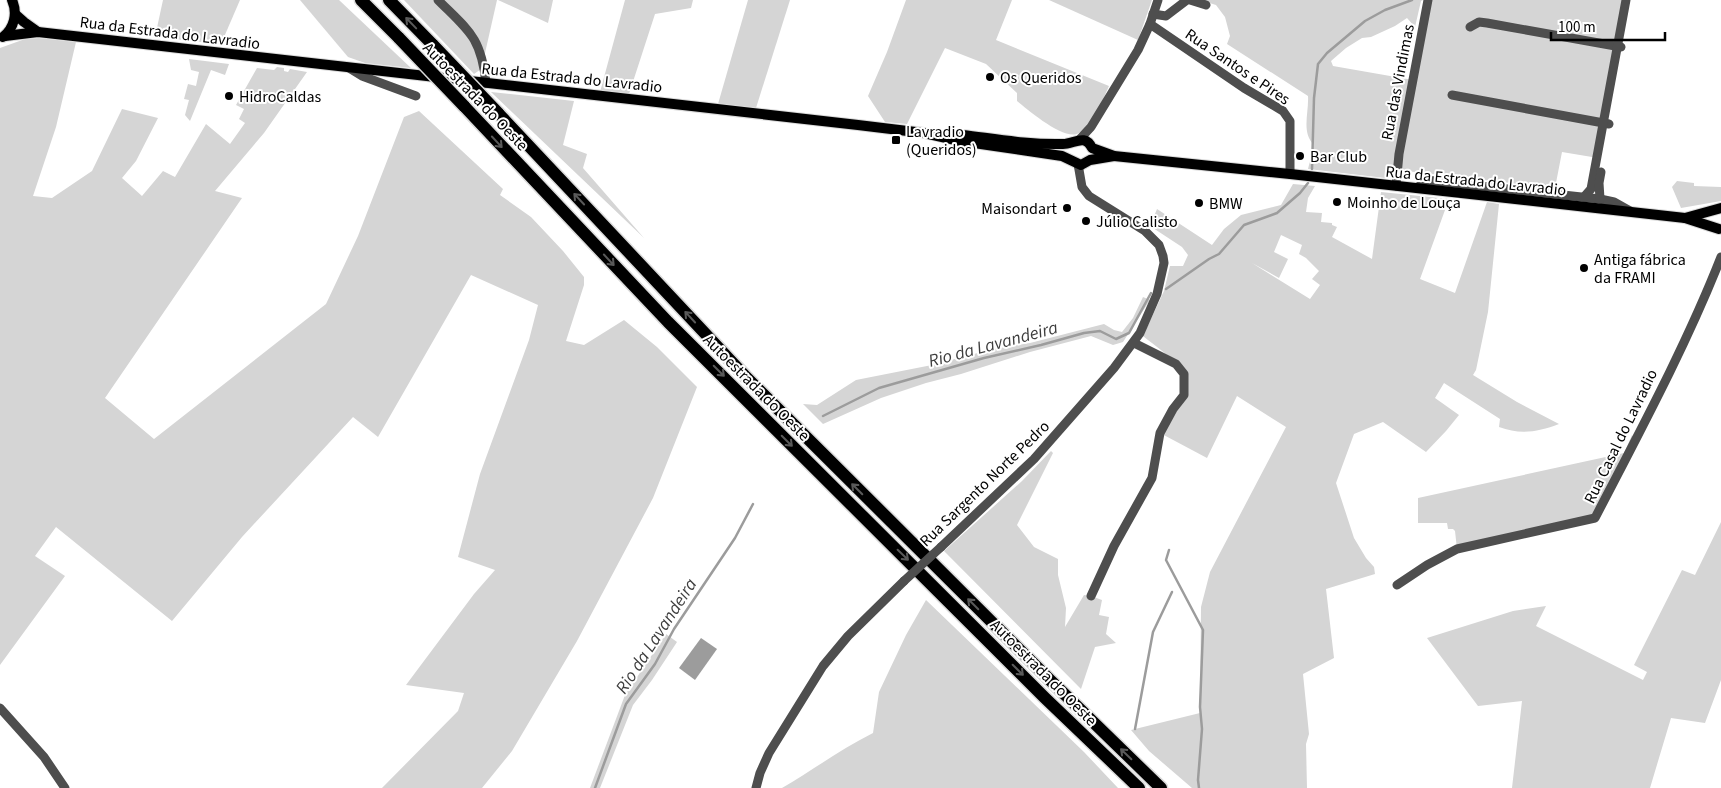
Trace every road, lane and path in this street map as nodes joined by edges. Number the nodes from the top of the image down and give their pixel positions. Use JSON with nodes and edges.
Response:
{"nodes":[{"id":1,"x":361,"y":0,"type":"edge"},
{"id":2,"x":389,"y":0,"type":"edge"},
{"id":3,"x":438,"y":0,"type":"edge"},
{"id":4,"x":1158,"y":0,"type":"edge"},
{"id":5,"x":1189,"y":0,"type":"edge"},
{"id":6,"x":1428,"y":0,"type":"edge"},
{"id":7,"x":1626,"y":0,"type":"edge"},
{"id":8,"x":1632,"y":0,"type":"edge"},
{"id":9,"x":13,"y":1,"type":"edge"},
{"id":10,"x":1206,"y":5,"type":"dead end"},
{"id":11,"x":15,"y":14,"type":"junction"},
{"id":12,"x":1154,"y":14,"type":"junction"},
{"id":13,"x":1150,"y":24,"type":"junction"},
{"id":14,"x":1470,"y":27,"type":"dead end"},
{"id":15,"x":38,"y":32,"type":"junction"},
{"id":16,"x":2,"y":38,"type":"edge"},
{"id":17,"x":1620,"y":47,"type":"junction"},
{"id":18,"x":349,"y":67,"type":"junction"},
{"id":19,"x":486,"y":83,"type":"junction"},
{"id":20,"x":1452,"y":95,"type":"dead end"},
{"id":21,"x":416,"y":96,"type":"dead end"},
{"id":22,"x":1607,"y":123,"type":"junction"},
{"id":23,"x":1091,"y":127,"type":"junction"},
{"id":24,"x":1075,"y":142,"type":"junction"},
{"id":25,"x":1012,"y":145,"type":"junction"},
{"id":26,"x":1091,"y":146,"type":"junction"},
{"id":27,"x":1114,"y":156,"type":"junction"},
{"id":28,"x":1081,"y":162,"type":"junction"},
{"id":29,"x":1290,"y":174,"type":"junction"},
{"id":30,"x":1396,"y":186,"type":"junction"},
{"id":31,"x":1417,"y":188,"type":"junction"},
{"id":32,"x":1584,"y":197,"type":"junction"},
{"id":33,"x":1600,"y":199,"type":"junction"},
{"id":34,"x":1721,"y":208,"type":"edge"},
{"id":35,"x":1632,"y":212,"type":"junction"},
{"id":36,"x":1686,"y":218,"type":"junction"},
{"id":37,"x":1720,"y":230,"type":"edge"},
{"id":38,"x":1721,"y":257,"type":"edge"},
{"id":39,"x":1134,"y":343,"type":"junction"},
{"id":40,"x":1397,"y":585,"type":"dead end"},
{"id":41,"x":1091,"y":596,"type":"dead end"},
{"id":42,"x":0,"y":708,"type":"edge"},
{"id":43,"x":65,"y":788,"type":"edge"},
{"id":44,"x":756,"y":788,"type":"edge"},
{"id":45,"x":1139,"y":788,"type":"edge"},
{"id":46,"x":1161,"y":788,"type":"edge"}],
"edges":[{"from":1,"to":45,"type":"highway","name":"Autoestrada do Oeste","one_way":true,"bridge":true},
{"from":46,"to":2,"type":"highway","name":"Autoestrada do Oeste","one_way":true,"bridge":true},
{"from":3,"to":19,"type":"street"},
{"from":4,"to":12,"type":"street"},
{"from":5,"to":10,"type":"street"},
{"from":5,"to":12,"type":"street"},
{"from":6,"to":30,"type":"street","name":"Rua das Vindimas"},
{"from":7,"to":17,"type":"street"},
{"from":8,"to":17,"type":"street"},
{"from":9,"to":11,"type":"main road"},
{"from":11,"to":15,"type":"main road"},
{"from":11,"to":16,"type":"main road"},
{"from":12,"to":13,"type":"street"},
{"from":13,"to":23,"type":"street"},
{"from":13,"to":29,"type":"street","name":"Rua Santos e Pires"},
{"from":14,"to":17,"type":"street"},
{"from":15,"to":16,"type":"main road","name":"Rua da Estrada do Lavradio"},
{"from":15,"to":18,"type":"main road","name":"Rua da Estrada do Lavradio"},
{"from":17,"to":22,"type":"street"},
{"from":18,"to":19,"type":"main road","name":"Rua da Estrada do Lavradio"},
{"from":18,"to":21,"type":"street"},
{"from":19,"to":25,"type":"main road","name":"Rua da Estrada do Lavradio"},
{"from":20,"to":22,"type":"street"},
{"from":22,"to":32,"type":"street"},
{"from":22,"to":33,"type":"street"},
{"from":23,"to":24,"type":"street"},
{"from":23,"to":26,"type":"street"},
{"from":24,"to":25,"type":"main road","name":"Rua da Estrada do Lavradio"},
{"from":24,"to":26,"type":"main road","name":"Rua da Estrada do Lavradio"},
{"from":24,"to":28,"type":"main road"},
{"from":25,"to":28,"type":"main road","name":"Rua da Estrada do Lavradio"},
{"from":26,"to":27,"type":"main road","name":"Rua da Estrada do Lavradio"},
{"from":26,"to":28,"type":"main road"},
{"from":27,"to":28,"type":"main road","name":"Rua da Estrada do Lavradio"},
{"from":27,"to":29,"type":"main road","name":"Rua da Estrada do Lavradio"},
{"from":28,"to":39,"type":"street","name":"Rua Sargento Norte Pedro"},
{"from":29,"to":30,"type":"main road","name":"Rua da Estrada do Lavradio"},
{"from":30,"to":31,"type":"main road","name":"Rua da Estrada do Lavradio"},
{"from":31,"to":32,"type":"street"},
{"from":31,"to":35,"type":"main road","name":"Rua da Estrada do Lavradio"},
{"from":32,"to":33,"type":"street"},
{"from":33,"to":35,"type":"street"},
{"from":34,"to":36,"type":"main road","name":"Rua da Estrada do Lavradio"},
{"from":34,"to":37,"type":"main road"},
{"from":35,"to":36,"type":"main road","name":"Rua da Estrada do Lavradio"},
{"from":36,"to":37,"type":"main road","name":"Rua da Estrada do Lavradio"},
{"from":38,"to":40,"type":"street","name":"Rua Casal do Lavradio"},
{"from":39,"to":41,"type":"street"},
{"from":39,"to":44,"type":"street","name":"Rua Sargento Norte Pedro","bridge":true},
{"from":42,"to":43,"type":"street"}]}
